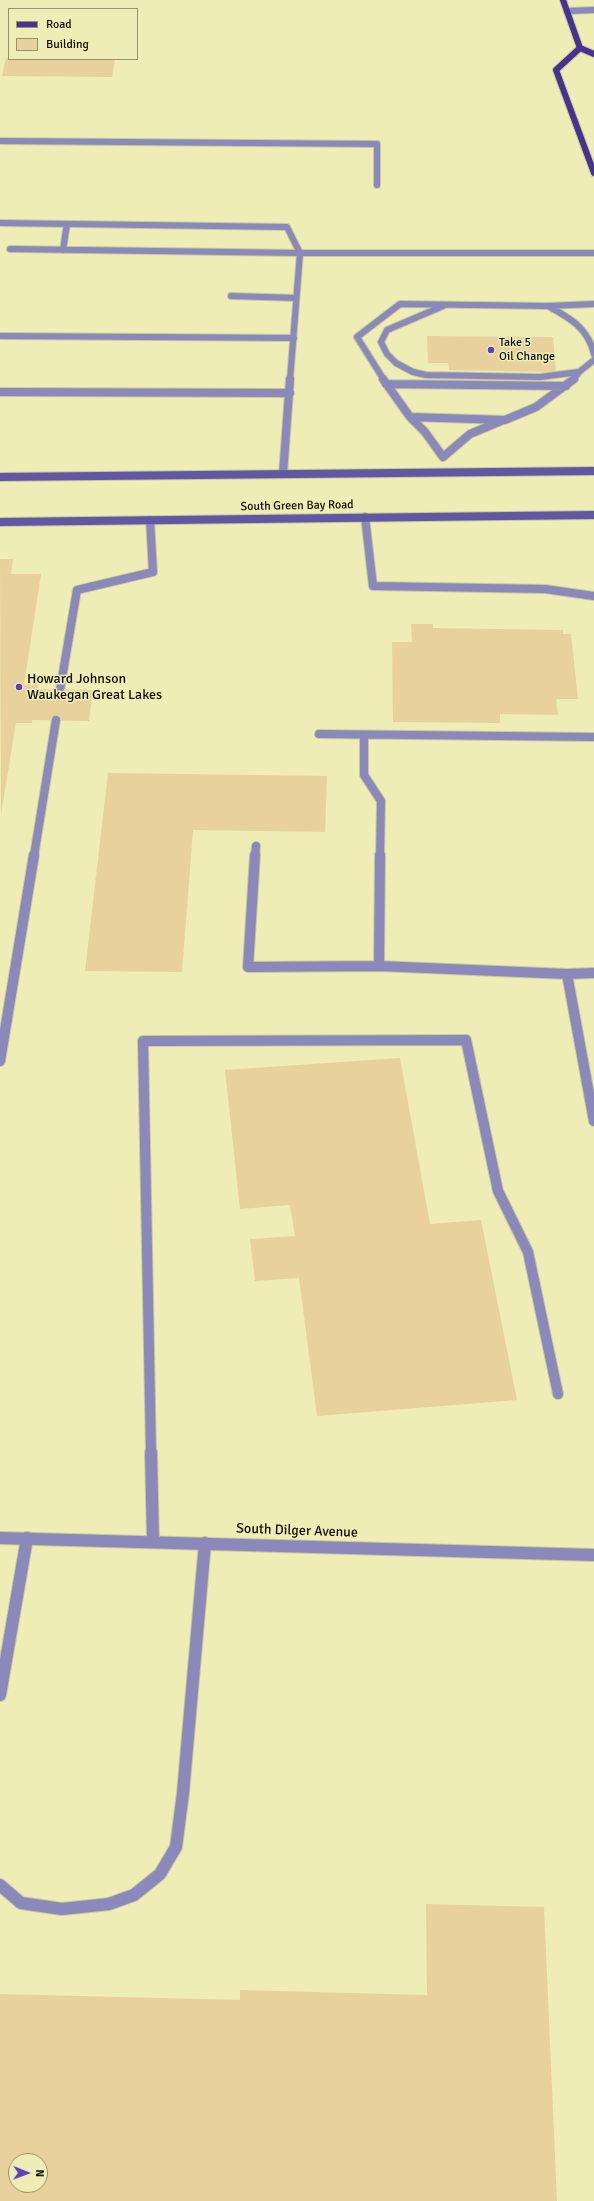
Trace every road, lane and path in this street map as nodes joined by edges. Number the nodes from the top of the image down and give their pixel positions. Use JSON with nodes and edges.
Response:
{"nodes":[{"id":1,"x":563,"y":0,"type":"edge"},
{"id":2,"x":594,"y":10,"type":"edge"},
{"id":3,"x":567,"y":11,"type":"junction"},
{"id":4,"x":580,"y":48,"type":"junction"},
{"id":5,"x":594,"y":54,"type":"edge"},
{"id":6,"x":0,"y":141,"type":"edge"},
{"id":7,"x":594,"y":173,"type":"edge"},
{"id":8,"x":377,"y":186,"type":"dead end"},
{"id":9,"x":0,"y":223,"type":"edge"},
{"id":10,"x":67,"y":224,"type":"junction"},
{"id":11,"x":10,"y":249,"type":"dead end"},
{"id":12,"x":63,"y":250,"type":"junction"},
{"id":13,"x":300,"y":253,"type":"junction"},
{"id":14,"x":594,"y":253,"type":"edge"},
{"id":15,"x":231,"y":296,"type":"dead end"},
{"id":16,"x":296,"y":298,"type":"junction"},
{"id":17,"x":448,"y":304,"type":"junction"},
{"id":18,"x":594,"y":304,"type":"edge"},
{"id":19,"x":548,"y":306,"type":"junction"},
{"id":20,"x":0,"y":336,"type":"edge"},
{"id":21,"x":294,"y":338,"type":"junction"},
{"id":22,"x":594,"y":354,"type":"edge"},
{"id":23,"x":594,"y":360,"type":"edge"},
{"id":24,"x":579,"y":372,"type":"junction"},
{"id":25,"x":386,"y":384,"type":"junction"},
{"id":26,"x":566,"y":386,"type":"junction"},
{"id":27,"x":0,"y":392,"type":"edge"},
{"id":28,"x":290,"y":394,"type":"junction"},
{"id":29,"x":410,"y":417,"type":"junction"},
{"id":30,"x":505,"y":420,"type":"junction"},
{"id":31,"x":443,"y":458,"type":"junction"},
{"id":32,"x":594,"y":471,"type":"edge"},
{"id":33,"x":445,"y":472,"type":"junction"},
{"id":34,"x":283,"y":474,"type":"junction"},
{"id":35,"x":0,"y":477,"type":"edge"},
{"id":36,"x":594,"y":515,"type":"edge"},
{"id":37,"x":365,"y":517,"type":"junction"},
{"id":38,"x":150,"y":520,"type":"junction"},
{"id":39,"x":0,"y":522,"type":"edge"},
{"id":40,"x":594,"y":596,"type":"edge"},
{"id":41,"x":60,"y":690,"type":"dead end"},
{"id":42,"x":56,"y":720,"type":"dead end"},
{"id":43,"x":319,"y":734,"type":"dead end"},
{"id":44,"x":364,"y":735,"type":"junction"},
{"id":45,"x":594,"y":737,"type":"edge"},
{"id":46,"x":256,"y":846,"type":"dead end"},
{"id":47,"x":379,"y":966,"type":"junction"},
{"id":48,"x":594,"y":973,"type":"edge"},
{"id":49,"x":567,"y":974,"type":"junction"},
{"id":50,"x":0,"y":1061,"type":"edge"},
{"id":51,"x":594,"y":1121,"type":"edge"},
{"id":52,"x":558,"y":1394,"type":"dead end"},
{"id":53,"x":0,"y":1538,"type":"edge"},
{"id":54,"x":27,"y":1538,"type":"junction"},
{"id":55,"x":153,"y":1541,"type":"junction"},
{"id":56,"x":205,"y":1543,"type":"junction"},
{"id":57,"x":594,"y":1557,"type":"edge"},
{"id":58,"x":0,"y":1695,"type":"edge"},
{"id":59,"x":0,"y":1885,"type":"edge"}],
"edges":[{"from":1,"to":3,"type":"main road"},
{"from":2,"to":3,"type":"street"},
{"from":3,"to":4,"type":"main road"},
{"from":4,"to":5,"type":"main road"},
{"from":4,"to":7,"type":"main road"},
{"from":6,"to":8,"type":"street"},
{"from":9,"to":10,"type":"street"},
{"from":10,"to":12,"type":"street"},
{"from":10,"to":13,"type":"street"},
{"from":11,"to":12,"type":"street"},
{"from":12,"to":13,"type":"street"},
{"from":13,"to":14,"type":"street"},
{"from":13,"to":16,"type":"street"},
{"from":15,"to":16,"type":"street"},
{"from":16,"to":21,"type":"street"},
{"from":17,"to":19,"type":"street"},
{"from":17,"to":24,"type":"street"},
{"from":17,"to":25,"type":"street"},
{"from":18,"to":19,"type":"street"},
{"from":19,"to":22,"type":"street"},
{"from":20,"to":21,"type":"street"},
{"from":21,"to":28,"type":"street"},
{"from":23,"to":24,"type":"street"},
{"from":24,"to":26,"type":"street"},
{"from":25,"to":26,"type":"street"},
{"from":25,"to":29,"type":"street"},
{"from":26,"to":30,"type":"street"},
{"from":27,"to":28,"type":"street"},
{"from":28,"to":34,"type":"street"},
{"from":29,"to":30,"type":"street"},
{"from":29,"to":31,"type":"street"},
{"from":30,"to":31,"type":"street"},
{"from":31,"to":33,"type":"street"},
{"from":32,"to":33,"type":"main road"},
{"from":33,"to":34,"type":"main road"},
{"from":34,"to":35,"type":"main road"},
{"from":36,"to":37,"type":"main road","name":"South Green Bay Road"},
{"from":37,"to":38,"type":"main road","name":"South Green Bay Road"},
{"from":37,"to":40,"type":"street"},
{"from":38,"to":39,"type":"main road","name":"South Green Bay Road"},
{"from":38,"to":41,"type":"street"},
{"from":42,"to":50,"type":"street"},
{"from":43,"to":44,"type":"street"},
{"from":44,"to":45,"type":"street"},
{"from":44,"to":47,"type":"street"},
{"from":46,"to":47,"type":"street"},
{"from":47,"to":49,"type":"street"},
{"from":48,"to":49,"type":"street"},
{"from":49,"to":51,"type":"street"},
{"from":52,"to":55,"type":"street"},
{"from":53,"to":54,"type":"street","name":"South Dilger Avenue"},
{"from":54,"to":55,"type":"street","name":"South Dilger Avenue"},
{"from":54,"to":58,"type":"street"},
{"from":55,"to":56,"type":"street","name":"South Dilger Avenue"},
{"from":56,"to":57,"type":"street","name":"South Dilger Avenue"},
{"from":56,"to":59,"type":"street"}]}
